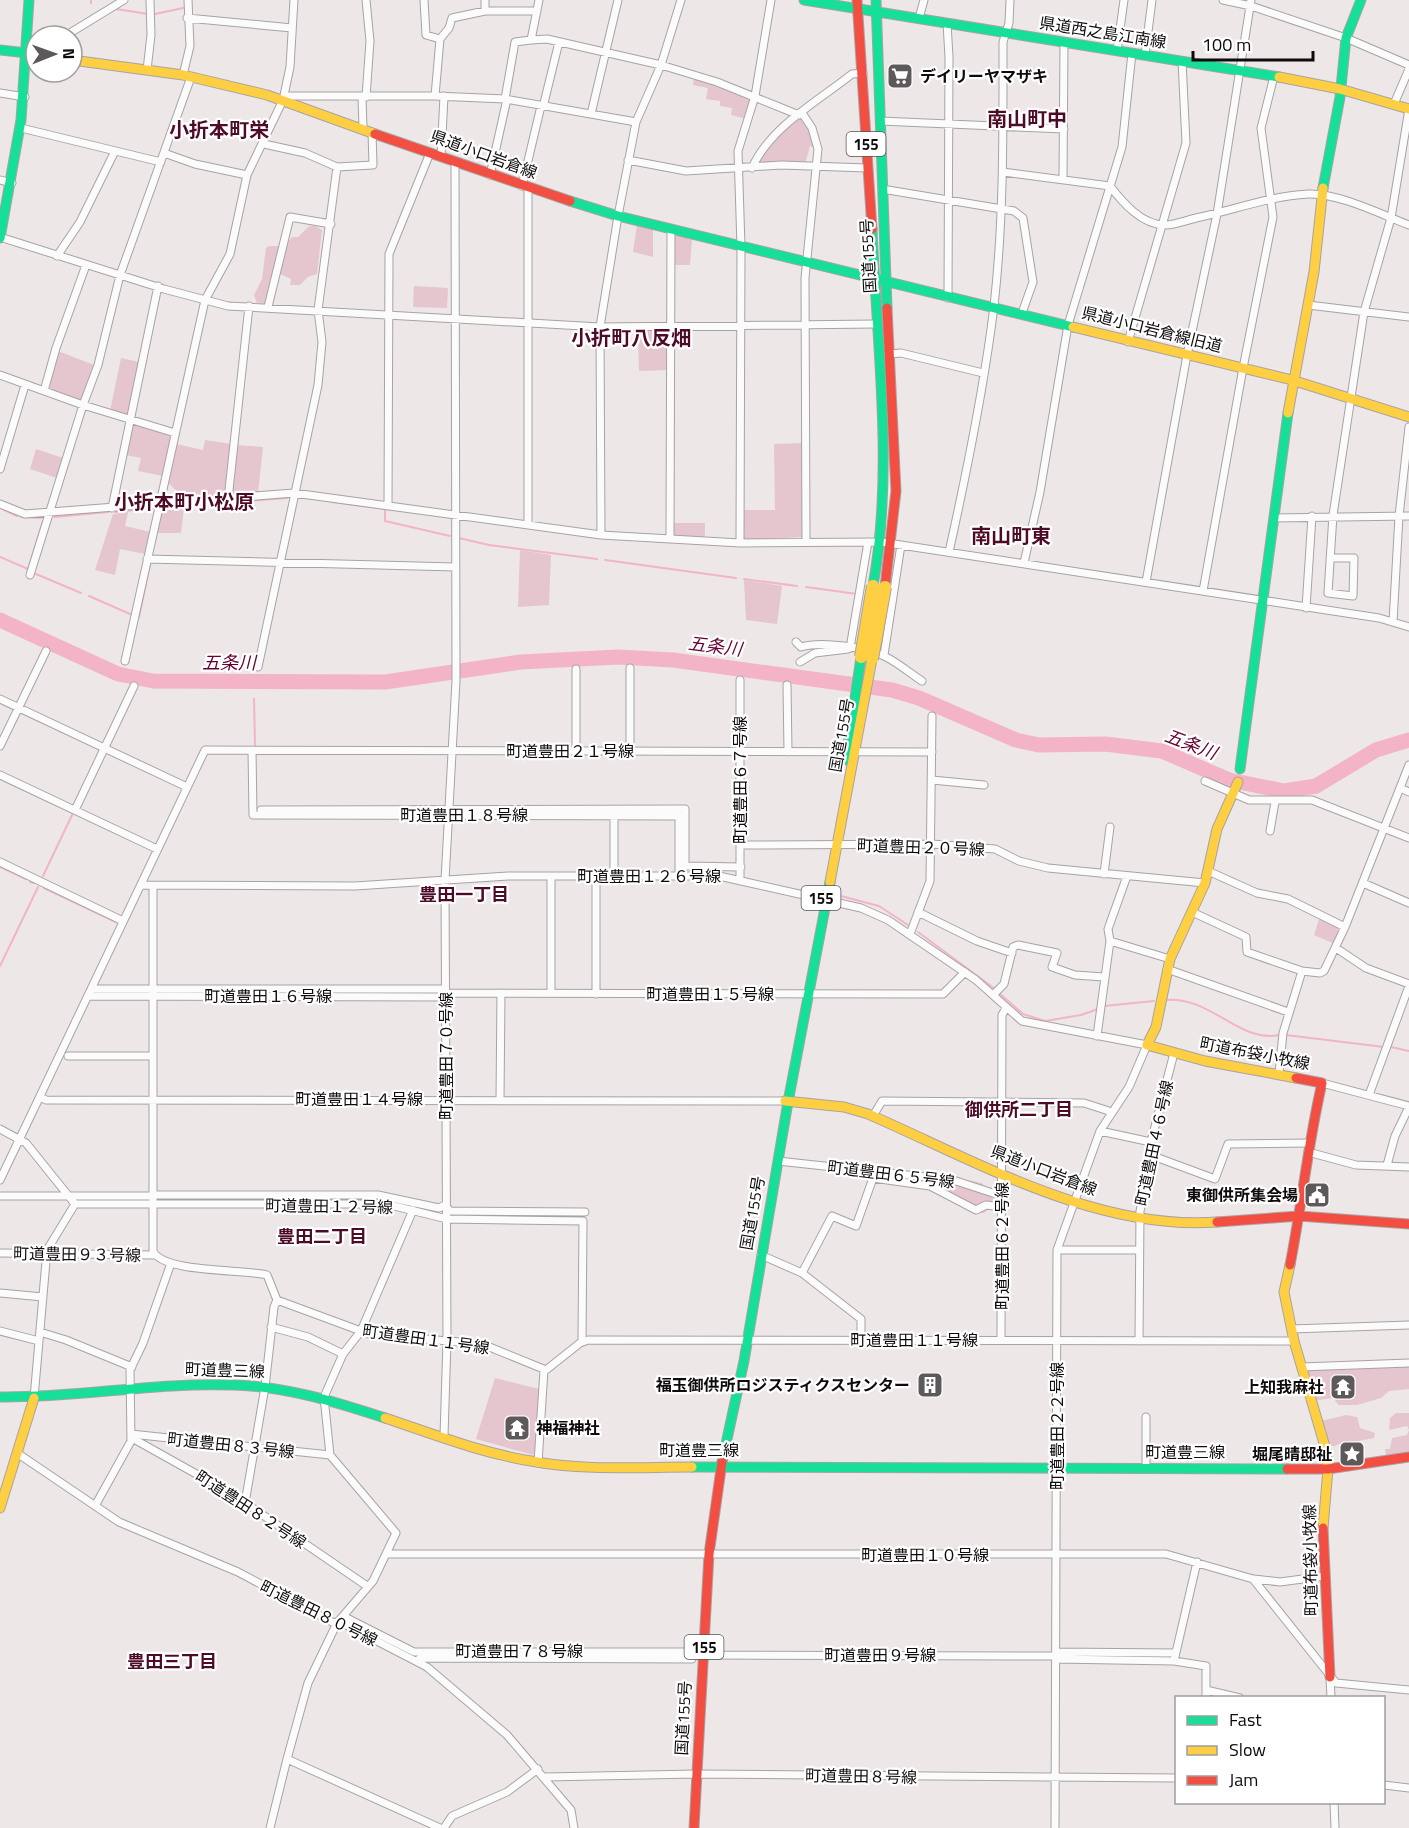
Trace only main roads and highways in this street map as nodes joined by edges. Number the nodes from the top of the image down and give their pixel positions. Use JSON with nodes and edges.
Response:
{"nodes":[{"id":1,"x":29,"y":0,"type":"edge"},
{"id":2,"x":804,"y":0,"type":"edge"},
{"id":3,"x":1361,"y":0,"type":"edge"},
{"id":4,"x":858,"y":4,"type":"edge"},
{"id":5,"x":876,"y":6,"type":"edge"},
{"id":6,"x":30,"y":24,"type":"edge"},
{"id":7,"x":0,"y":50,"type":"edge"},
{"id":8,"x":24,"y":52,"type":"edge"},
{"id":9,"x":84,"y":62,"type":"edge"},
{"id":10,"x":27,"y":84,"type":"edge"},
{"id":11,"x":1340,"y":89,"type":"junction"},
{"id":12,"x":1409,"y":109,"type":"edge"},
{"id":13,"x":6,"y":182,"type":"edge"},
{"id":14,"x":0,"y":237,"type":"edge"},
{"id":15,"x":879,"y":280,"type":"junction"},
{"id":16,"x":1292,"y":380,"type":"junction"},
{"id":17,"x":1409,"y":417,"type":"edge"},
{"id":18,"x":886,"y":543,"type":"junction"},
{"id":19,"x":1240,"y":769,"type":"road end"},
{"id":20,"x":1235,"y":790,"type":"road end"},
{"id":21,"x":786,"y":1101,"type":"junction"},
{"id":22,"x":1299,"y":1216,"type":"junction"},
{"id":23,"x":1409,"y":1224,"type":"edge"},
{"id":24,"x":744,"y":1340,"type":"junction"},
{"id":25,"x":0,"y":1397,"type":"edge"},
{"id":26,"x":34,"y":1398,"type":"junction"},
{"id":27,"x":1409,"y":1457,"type":"edge"},
{"id":28,"x":722,"y":1467,"type":"junction"},
{"id":29,"x":1328,"y":1469,"type":"junction"},
{"id":30,"x":0,"y":1508,"type":"edge"},
{"id":31,"x":1330,"y":1677,"type":"road end"},
{"id":32,"x":694,"y":1828,"type":"edge"}],
"edges":[{"from":1,"to":6,"type":"main road"},
{"from":2,"to":4,"type":"main road","name":"県道西之島江南線"},
{"from":3,"to":11,"type":"main road"},
{"from":4,"to":5,"type":"main road","name":"県道西之島江南線"},
{"from":4,"to":15,"type":"main road","name":"国道155号","number":"155"},
{"from":5,"to":11,"type":"main road","name":"県道西之島江南線"},
{"from":5,"to":15,"type":"main road","name":"国道155号","number":"155"},
{"from":7,"to":8,"type":"main road"},
{"from":9,"to":15,"type":"main road","name":"県道小口岩倉線"},
{"from":10,"to":13,"type":"main road"},
{"from":11,"to":12,"type":"main road","name":"県道西之島江南線"},
{"from":11,"to":16,"type":"main road"},
{"from":13,"to":14,"type":"main road"},
{"from":15,"to":16,"type":"main road","name":"県道小口岩倉線旧道"},
{"from":15,"to":18,"type":"main road","name":"国道155号","number":"155"},
{"from":15,"to":18,"type":"main road","name":"国道155号","number":"155"},
{"from":16,"to":17,"type":"main road","name":"県道小口岩倉線旧道"},
{"from":16,"to":19,"type":"main road"},
{"from":18,"to":21,"type":"main road","name":"国道155号","number":"155","bridge":true},
{"from":20,"to":22,"type":"main road","name":"町道布袋小牧線"},
{"from":21,"to":22,"type":"main road","name":"県道小口岩倉線"},
{"from":21,"to":24,"type":"main road","name":"国道155号","number":"155"},
{"from":21,"to":24,"type":"main road","name":"国道155号","number":"155"},
{"from":22,"to":23,"type":"main road","name":"県道小口岩倉線"},
{"from":22,"to":29,"type":"main road","name":"町道布袋小牧線"},
{"from":24,"to":28,"type":"main road","name":"国道155号","number":"155"},
{"from":25,"to":26,"type":"main road","name":"町道豊三線"},
{"from":26,"to":28,"type":"main road","name":"町道豊三線"},
{"from":26,"to":30,"type":"main road"},
{"from":27,"to":29,"type":"main road","name":"町道豊三線"},
{"from":28,"to":29,"type":"main road","name":"町道豊三線"},
{"from":28,"to":32,"type":"main road","name":"国道155号","number":"155"},
{"from":29,"to":31,"type":"main road","name":"町道布袋小牧線"}]}
